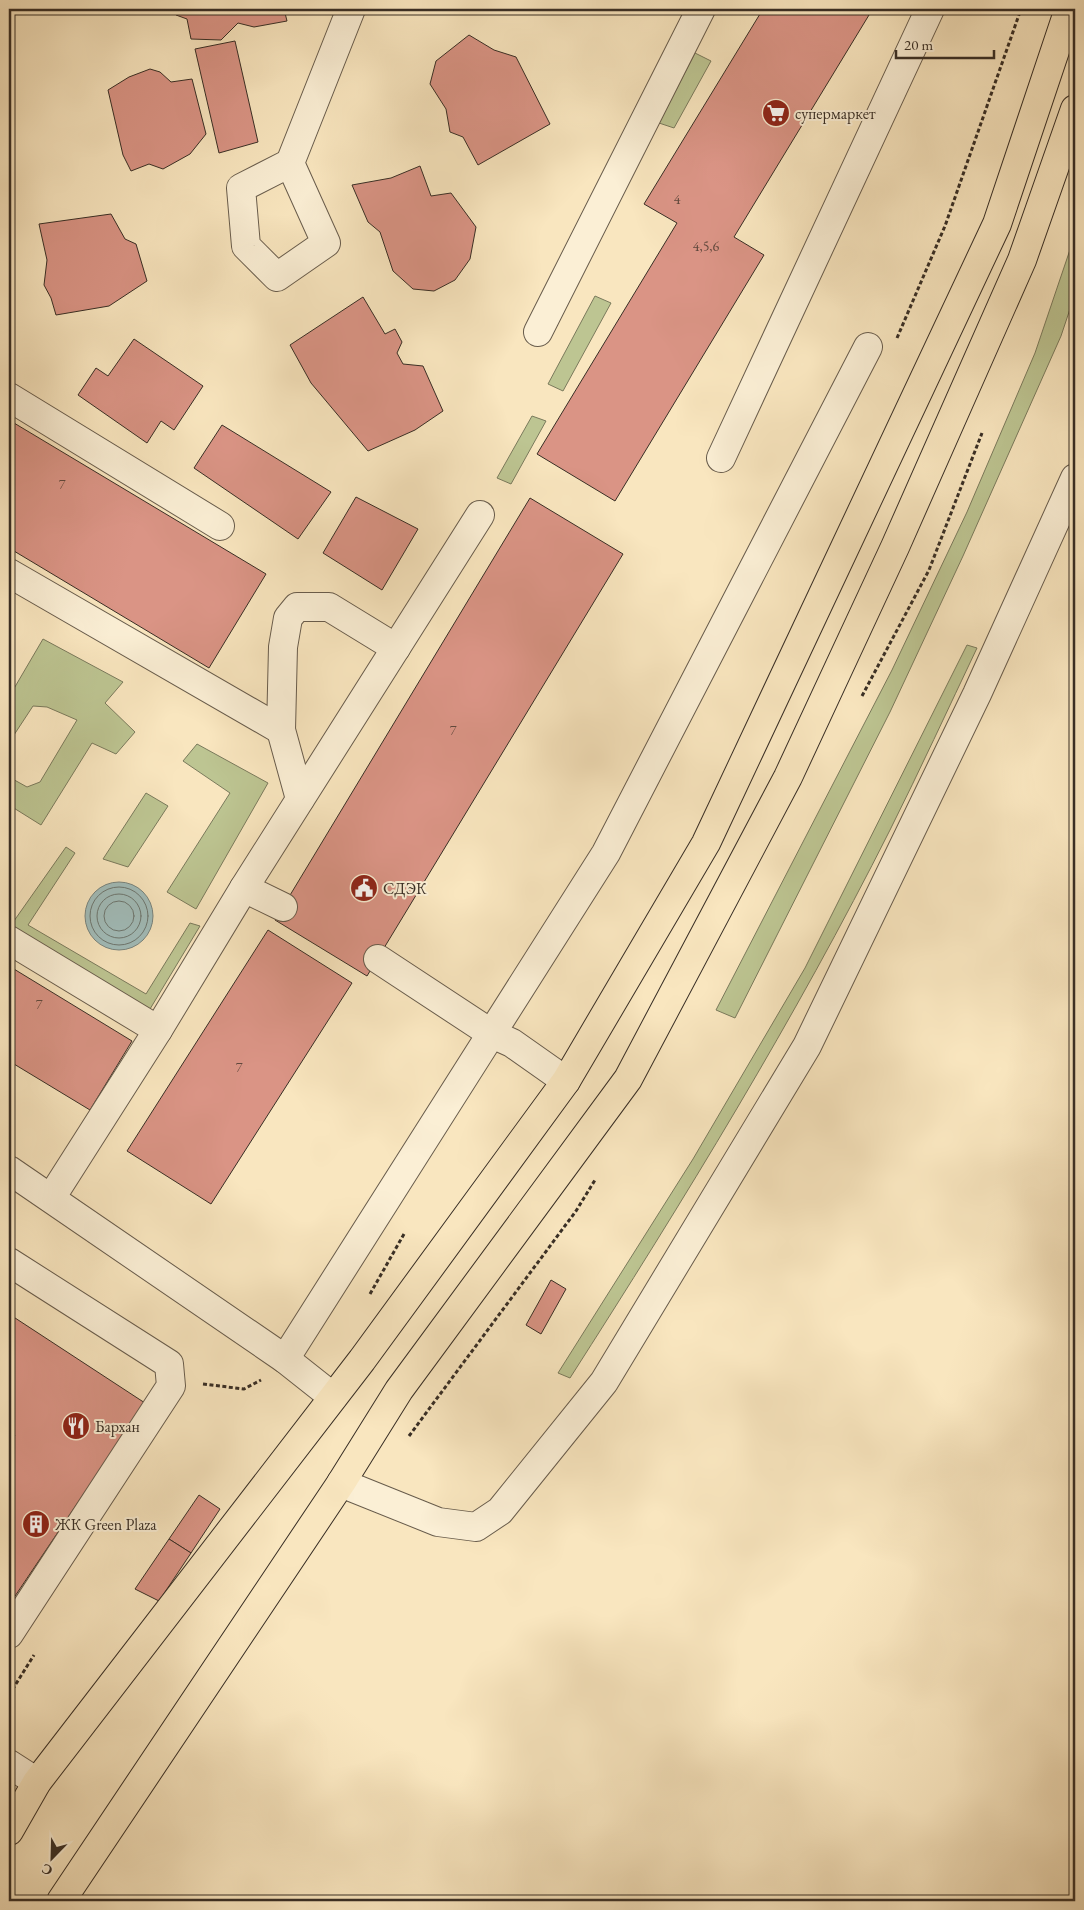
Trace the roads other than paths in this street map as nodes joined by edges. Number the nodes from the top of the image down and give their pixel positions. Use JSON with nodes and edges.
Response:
{"nodes":[{"id":1,"x":351,"y":9,"type":"edge"},
{"id":2,"x":701,"y":9,"type":"edge"},
{"id":3,"x":930,"y":9,"type":"edge"},
{"id":4,"x":1069,"y":9,"type":"edge"},
{"id":5,"x":1075,"y":109,"type":"edge"},
{"id":6,"x":290,"y":163,"type":"dead end"},
{"id":7,"x":538,"y":332,"type":"dead end"},
{"id":8,"x":868,"y":347,"type":"dead end"},
{"id":9,"x":9,"y":397,"type":"edge"},
{"id":10,"x":721,"y":458,"type":"dead end"},
{"id":11,"x":1075,"y":478,"type":"edge"},
{"id":12,"x":480,"y":515,"type":"dead end"},
{"id":13,"x":220,"y":526,"type":"dead end"},
{"id":14,"x":9,"y":573,"type":"edge"},
{"id":15,"x":396,"y":648,"type":"junction"},
{"id":16,"x":281,"y":730,"type":"junction"},
{"id":17,"x":300,"y":799,"type":"junction"},
{"id":18,"x":244,"y":888,"type":"junction"},
{"id":19,"x":283,"y":906,"type":"dead end"},
{"id":20,"x":9,"y":940,"type":"edge"},
{"id":21,"x":378,"y":959,"type":"dead end"},
{"id":22,"x":158,"y":1030,"type":"junction"},
{"id":23,"x":492,"y":1034,"type":"junction"},
{"id":24,"x":566,"y":1081,"type":"junction"},
{"id":25,"x":9,"y":1170,"type":"edge"},
{"id":26,"x":52,"y":1198,"type":"junction"},
{"id":27,"x":9,"y":1262,"type":"edge"},
{"id":28,"x":285,"y":1359,"type":"junction"},
{"id":29,"x":333,"y":1397,"type":"junction"},
{"id":30,"x":341,"y":1482,"type":"junction"},
{"id":31,"x":9,"y":1634,"type":"edge"},
{"id":32,"x":9,"y":1764,"type":"edge"},
{"id":33,"x":37,"y":1782,"type":"junction"},
{"id":34,"x":9,"y":1831,"type":"edge"},
{"id":35,"x":61,"y":1901,"type":"edge"}],
"edges":[{"from":1,"to":6,"type":"street"},
{"from":2,"to":7,"type":"street"},
{"from":3,"to":10,"type":"street"},
{"from":4,"to":24,"type":"main road"},
{"from":5,"to":30,"type":"main road"},
{"from":8,"to":23,"type":"street"},
{"from":9,"to":13,"type":"street"},
{"from":11,"to":30,"type":"street"},
{"from":12,"to":15,"type":"street"},
{"from":14,"to":16,"type":"street"},
{"from":15,"to":16,"type":"street"},
{"from":15,"to":17,"type":"street"},
{"from":16,"to":17,"type":"street"},
{"from":17,"to":18,"type":"street"},
{"from":18,"to":19,"type":"street"},
{"from":18,"to":22,"type":"street"},
{"from":20,"to":22,"type":"street"},
{"from":21,"to":23,"type":"street"},
{"from":22,"to":26,"type":"street"},
{"from":23,"to":24,"type":"street"},
{"from":23,"to":28,"type":"street"},
{"from":24,"to":29,"type":"main road"},
{"from":25,"to":26,"type":"street"},
{"from":26,"to":28,"type":"street"},
{"from":27,"to":31,"type":"street"},
{"from":28,"to":29,"type":"street"},
{"from":29,"to":33,"type":"main road"},
{"from":30,"to":35,"type":"main road"},
{"from":32,"to":33,"type":"street"},
{"from":33,"to":34,"type":"main road"}]}
